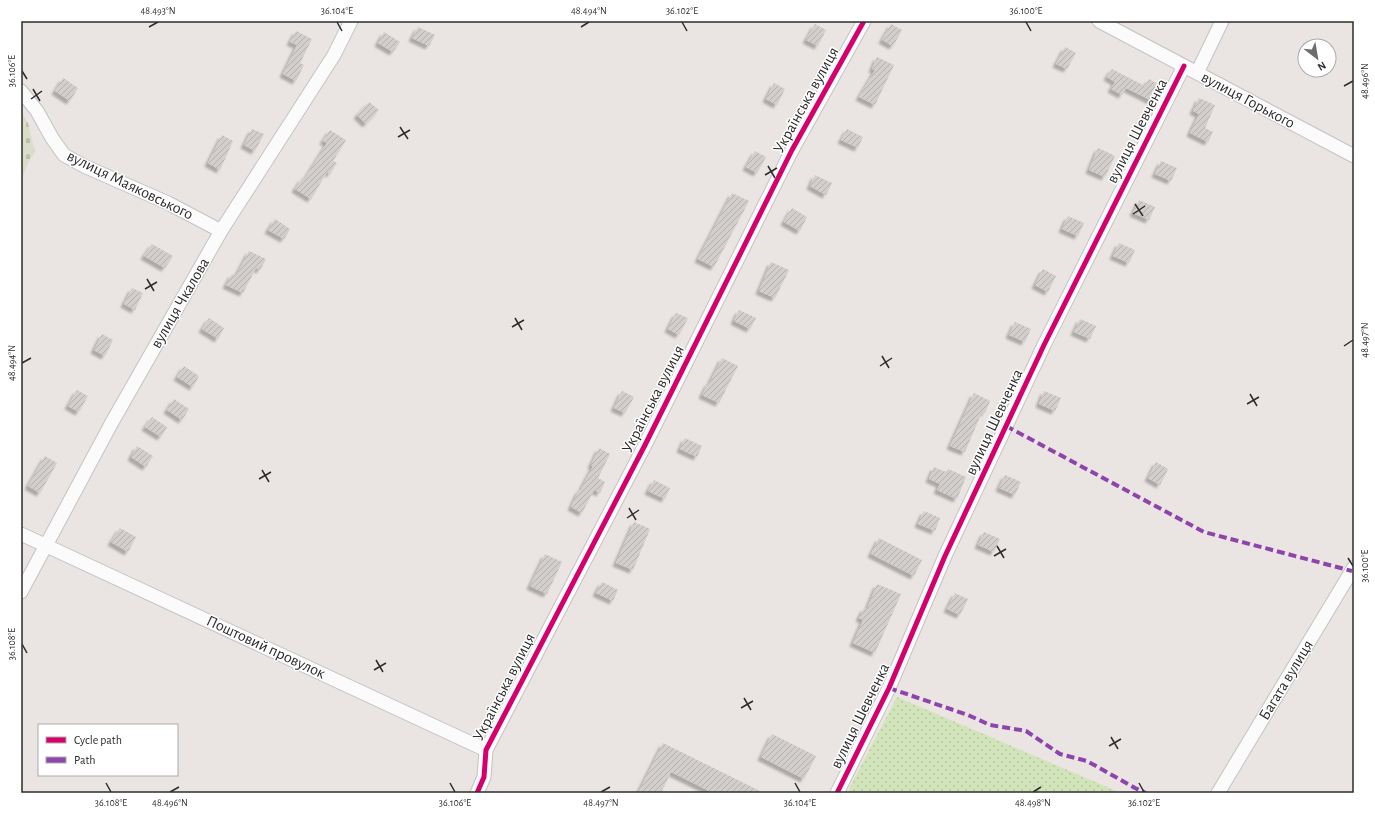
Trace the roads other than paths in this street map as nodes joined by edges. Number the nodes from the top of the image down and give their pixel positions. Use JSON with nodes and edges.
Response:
{"nodes":[{"id":1,"x":351,"y":21,"type":"edge"},
{"id":2,"x":864,"y":21,"type":"edge"},
{"id":3,"x":1099,"y":21,"type":"edge"},
{"id":4,"x":1222,"y":21,"type":"edge"},
{"id":5,"x":1184,"y":66,"type":"junction"},
{"id":6,"x":1197,"y":73,"type":"junction"},
{"id":7,"x":21,"y":91,"type":"edge"},
{"id":8,"x":1354,"y":156,"type":"edge"},
{"id":9,"x":221,"y":231,"type":"junction"},
{"id":10,"x":21,"y":534,"type":"edge"},
{"id":11,"x":46,"y":544,"type":"junction"},
{"id":12,"x":1354,"y":567,"type":"edge"},
{"id":13,"x":21,"y":592,"type":"edge"},
{"id":14,"x":486,"y":750,"type":"junction"},
{"id":15,"x":477,"y":793,"type":"edge"},
{"id":16,"x":837,"y":793,"type":"edge"},
{"id":17,"x":1218,"y":793,"type":"edge"}],
"edges":[{"from":1,"to":9,"type":"street","name":"вулиця Чкалова"},
{"from":2,"to":14,"type":"street","name":"Українська вулиця"},
{"from":3,"to":5,"type":"street","name":"вулиця Горького"},
{"from":4,"to":6,"type":"street"},
{"from":5,"to":6,"type":"street","name":"вулиця Горького"},
{"from":5,"to":16,"type":"street","name":"вулиця Шевченка"},
{"from":6,"to":8,"type":"street","name":"вулиця Горького"},
{"from":7,"to":9,"type":"street","name":"вулиця Маяковського"},
{"from":9,"to":11,"type":"street","name":"вулиця Чкалова"},
{"from":10,"to":11,"type":"street","name":"Поштовий провулок"},
{"from":11,"to":13,"type":"street","name":"вулиця Чкалова"},
{"from":11,"to":14,"type":"street","name":"Поштовий провулок"},
{"from":12,"to":17,"type":"street","name":"Багата вулиця"},
{"from":14,"to":15,"type":"street","name":"Українська вулиця"}]}
